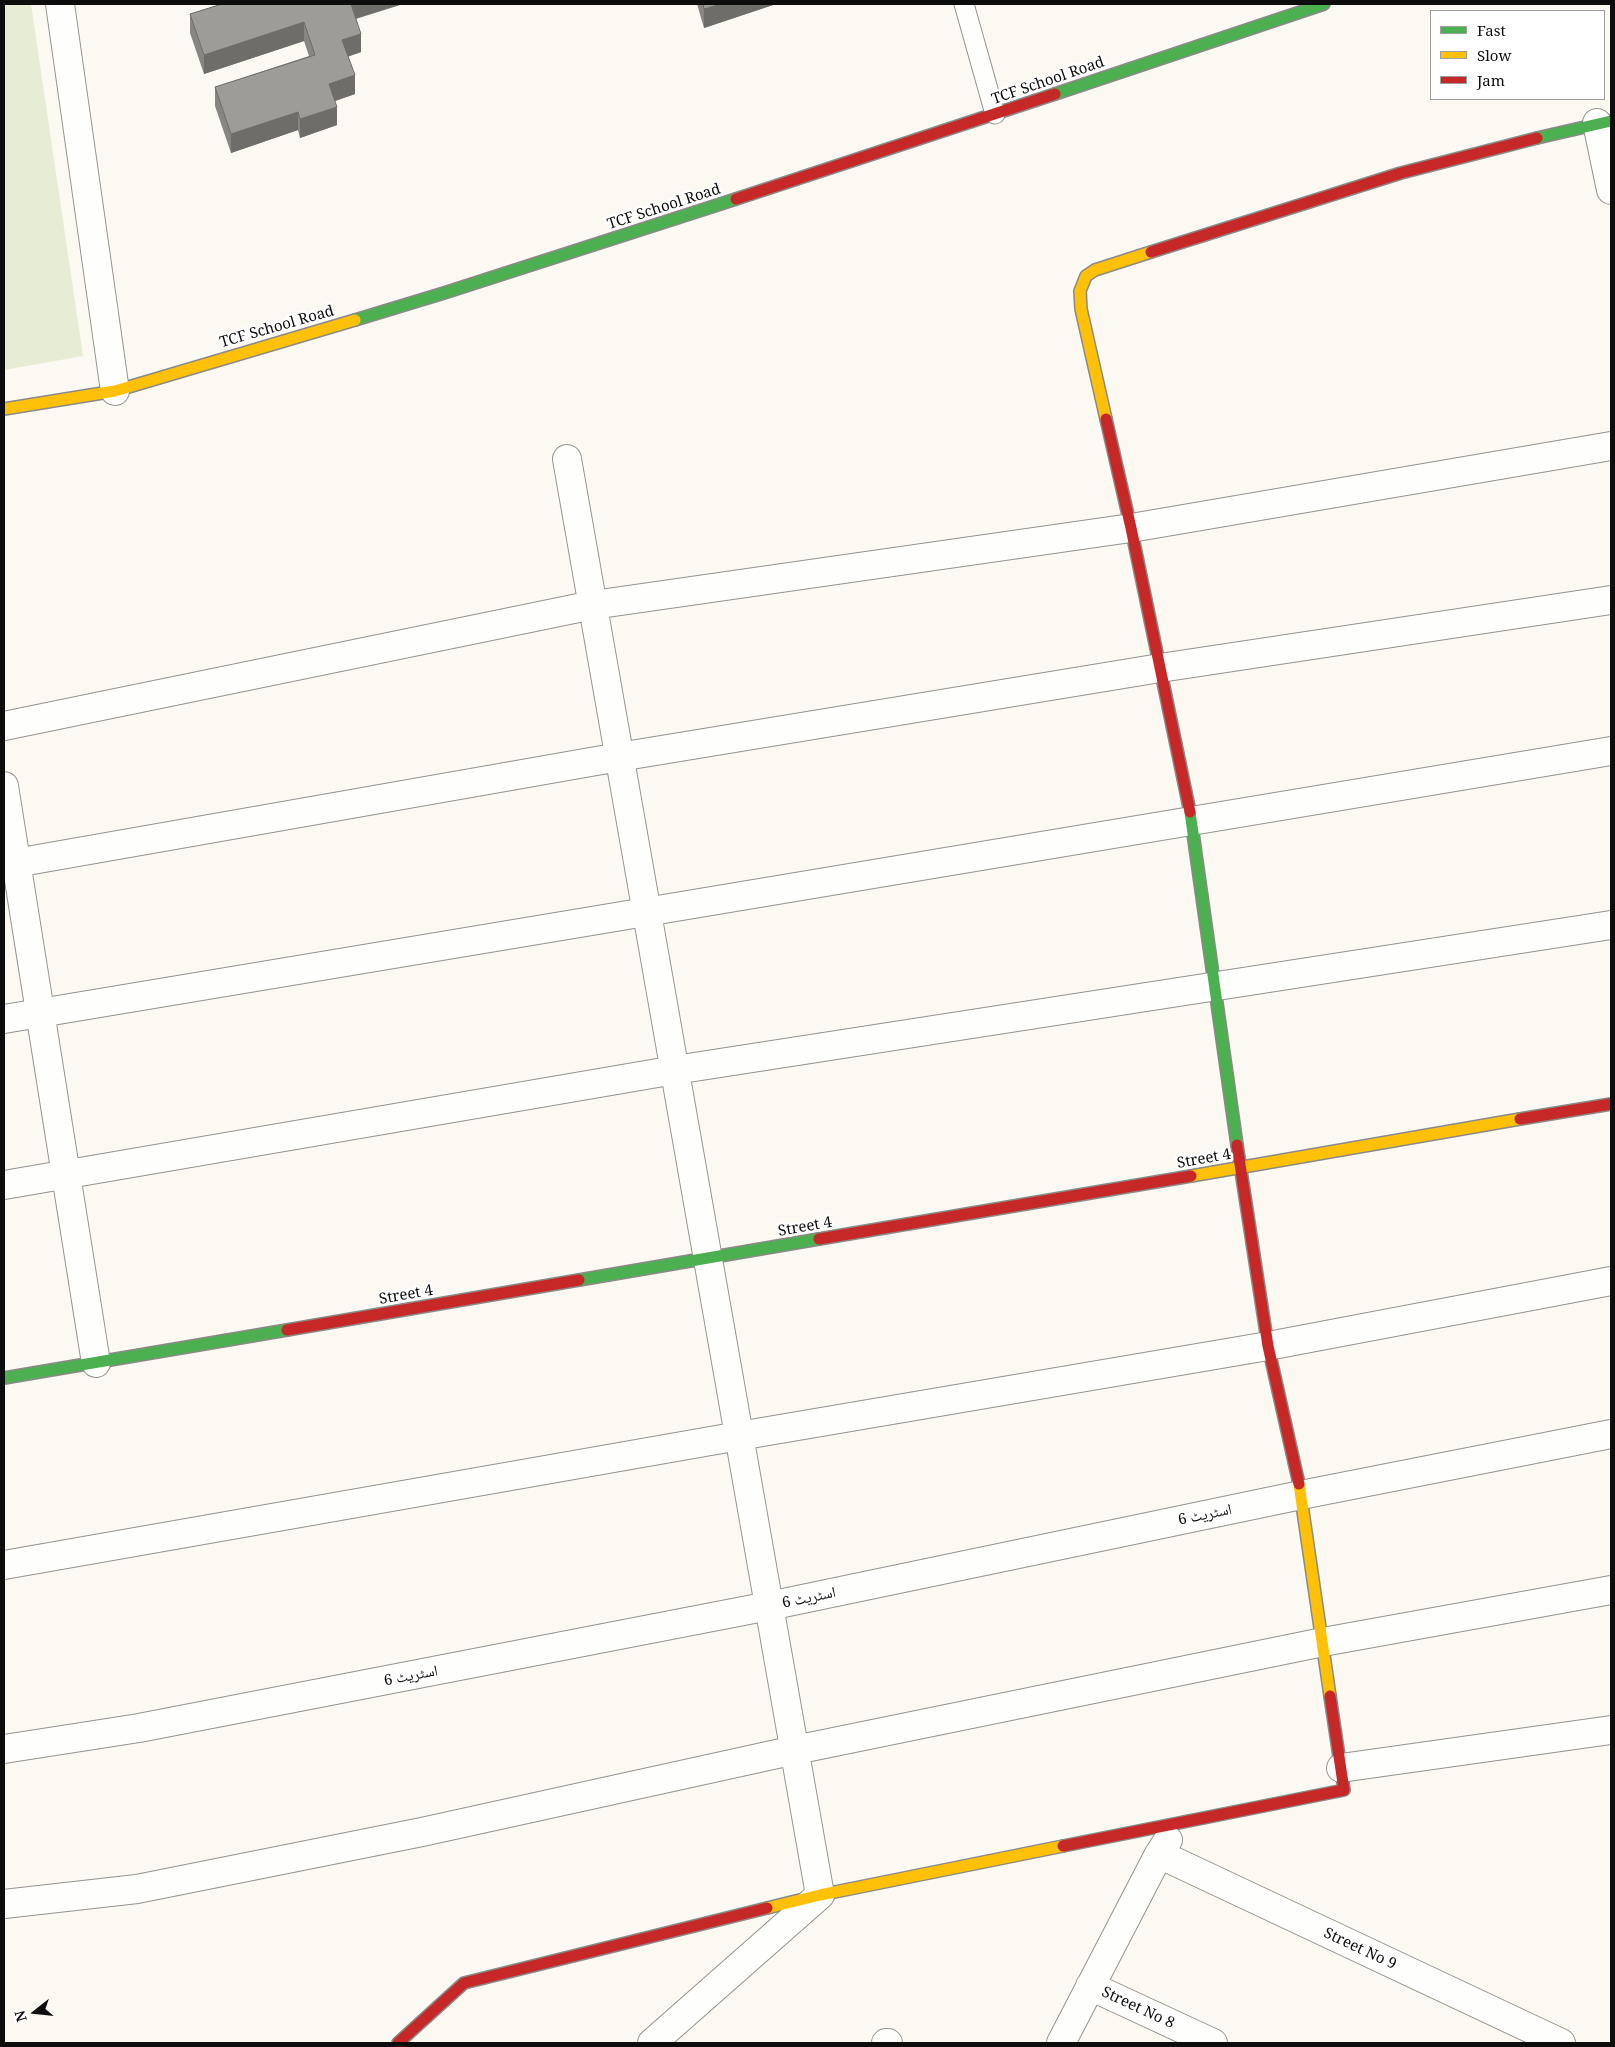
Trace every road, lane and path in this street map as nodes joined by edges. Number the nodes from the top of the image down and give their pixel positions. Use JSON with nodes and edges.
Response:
{"nodes":[{"id":1,"x":60,"y":4,"type":"edge"},
{"id":2,"x":964,"y":4,"type":"edge"},
{"id":3,"x":1324,"y":4,"type":"edge"},
{"id":4,"x":995,"y":114,"type":"junction"},
{"id":5,"x":1604,"y":122,"type":"edge"},
{"id":6,"x":1611,"y":190,"type":"edge"},
{"id":7,"x":116,"y":391,"type":"junction"},
{"id":8,"x":4,"y":410,"type":"edge"},
{"id":9,"x":1611,"y":446,"type":"edge"},
{"id":10,"x":567,"y":459,"type":"dead end"},
{"id":11,"x":1131,"y":528,"type":"junction"},
{"id":12,"x":1611,"y":600,"type":"edge"},
{"id":13,"x":593,"y":605,"type":"junction"},
{"id":14,"x":1160,"y":668,"type":"junction"},
{"id":15,"x":4,"y":726,"type":"edge"},
{"id":16,"x":1611,"y":751,"type":"edge"},
{"id":17,"x":619,"y":757,"type":"junction"},
{"id":18,"x":4,"y":786,"type":"edge"},
{"id":19,"x":1192,"y":821,"type":"junction"},
{"id":20,"x":10,"y":864,"type":"edge"},
{"id":21,"x":647,"y":912,"type":"junction"},
{"id":22,"x":1611,"y":925,"type":"edge"},
{"id":23,"x":1215,"y":986,"type":"junction"},
{"id":24,"x":40,"y":1013,"type":"junction"},
{"id":25,"x":4,"y":1019,"type":"edge"},
{"id":26,"x":675,"y":1070,"type":"junction"},
{"id":27,"x":1611,"y":1104,"type":"edge"},
{"id":28,"x":1240,"y":1168,"type":"junction"},
{"id":29,"x":66,"y":1174,"type":"junction"},
{"id":30,"x":4,"y":1185,"type":"edge"},
{"id":31,"x":708,"y":1259,"type":"junction"},
{"id":32,"x":1611,"y":1281,"type":"edge"},
{"id":33,"x":1268,"y":1346,"type":"junction"},
{"id":34,"x":96,"y":1363,"type":"junction"},
{"id":35,"x":4,"y":1378,"type":"edge"},
{"id":36,"x":1611,"y":1434,"type":"edge"},
{"id":37,"x":739,"y":1436,"type":"junction"},
{"id":38,"x":1301,"y":1495,"type":"junction"},
{"id":39,"x":4,"y":1565,"type":"edge"},
{"id":40,"x":1611,"y":1590,"type":"edge"},
{"id":41,"x":769,"y":1606,"type":"junction"},
{"id":42,"x":1324,"y":1642,"type":"junction"},
{"id":43,"x":1611,"y":1730,"type":"edge"},
{"id":44,"x":4,"y":1749,"type":"edge"},
{"id":45,"x":795,"y":1750,"type":"junction"},
{"id":46,"x":1341,"y":1768,"type":"junction"},
{"id":47,"x":1180,"y":1822,"type":"junction"},
{"id":48,"x":1159,"y":1854,"type":"junction"},
{"id":49,"x":820,"y":1895,"type":"junction"},
{"id":50,"x":4,"y":1904,"type":"edge"},
{"id":51,"x":1090,"y":1986,"type":"junction"},
{"id":52,"x":398,"y":2043,"type":"edge"},
{"id":53,"x":652,"y":2043,"type":"edge"},
{"id":54,"x":1061,"y":2043,"type":"edge"},
{"id":55,"x":1213,"y":2043,"type":"edge"},
{"id":56,"x":1561,"y":2043,"type":"edge"}],
"edges":[{"from":1,"to":7,"type":"street"},
{"from":2,"to":4,"type":"lane"},
{"from":3,"to":4,"type":"street","name":"TCF School Road"},
{"from":4,"to":7,"type":"street","name":"TCF School Road"},
{"from":5,"to":6,"type":"street"},
{"from":5,"to":11,"type":"street"},
{"from":7,"to":8,"type":"street","name":"TCF School Road"},
{"from":9,"to":11,"type":"street"},
{"from":10,"to":13,"type":"street"},
{"from":11,"to":13,"type":"street"},
{"from":11,"to":14,"type":"street"},
{"from":12,"to":14,"type":"street"},
{"from":13,"to":15,"type":"street"},
{"from":13,"to":17,"type":"street"},
{"from":14,"to":17,"type":"street"},
{"from":14,"to":19,"type":"street"},
{"from":16,"to":19,"type":"street"},
{"from":17,"to":20,"type":"street"},
{"from":17,"to":21,"type":"street"},
{"from":18,"to":20,"type":"street"},
{"from":19,"to":21,"type":"street"},
{"from":19,"to":23,"type":"street"},
{"from":20,"to":24,"type":"street"},
{"from":21,"to":24,"type":"street"},
{"from":21,"to":26,"type":"street"},
{"from":22,"to":23,"type":"street"},
{"from":23,"to":26,"type":"street"},
{"from":23,"to":28,"type":"street"},
{"from":24,"to":25,"type":"street"},
{"from":24,"to":29,"type":"street"},
{"from":26,"to":29,"type":"street"},
{"from":26,"to":31,"type":"street"},
{"from":27,"to":28,"type":"street","name":"Street 4"},
{"from":28,"to":31,"type":"street","name":"Street 4"},
{"from":28,"to":33,"type":"street"},
{"from":29,"to":30,"type":"street"},
{"from":29,"to":34,"type":"street"},
{"from":31,"to":34,"type":"street","name":"Street 4"},
{"from":31,"to":37,"type":"street"},
{"from":32,"to":33,"type":"street"},
{"from":33,"to":37,"type":"street"},
{"from":33,"to":38,"type":"street"},
{"from":34,"to":35,"type":"street","name":"Street 4"},
{"from":36,"to":38,"type":"street","name":"اسٹریٹ 6"},
{"from":37,"to":39,"type":"street"},
{"from":37,"to":41,"type":"street"},
{"from":38,"to":41,"type":"street","name":"اسٹریٹ 6"},
{"from":38,"to":42,"type":"street"},
{"from":40,"to":42,"type":"street"},
{"from":41,"to":44,"type":"street","name":"اسٹریٹ 6"},
{"from":41,"to":45,"type":"street"},
{"from":42,"to":45,"type":"street"},
{"from":42,"to":46,"type":"street"},
{"from":43,"to":46,"type":"street"},
{"from":45,"to":49,"type":"street"},
{"from":45,"to":50,"type":"street"},
{"from":46,"to":47,"type":"street"},
{"from":47,"to":48,"type":"street"},
{"from":47,"to":49,"type":"street"},
{"from":48,"to":51,"type":"street"},
{"from":48,"to":56,"type":"street","name":"Street No 9"},
{"from":49,"to":52,"type":"street"},
{"from":49,"to":53,"type":"street"},
{"from":51,"to":54,"type":"street"},
{"from":51,"to":55,"type":"street","name":"Street No 8"}]}
